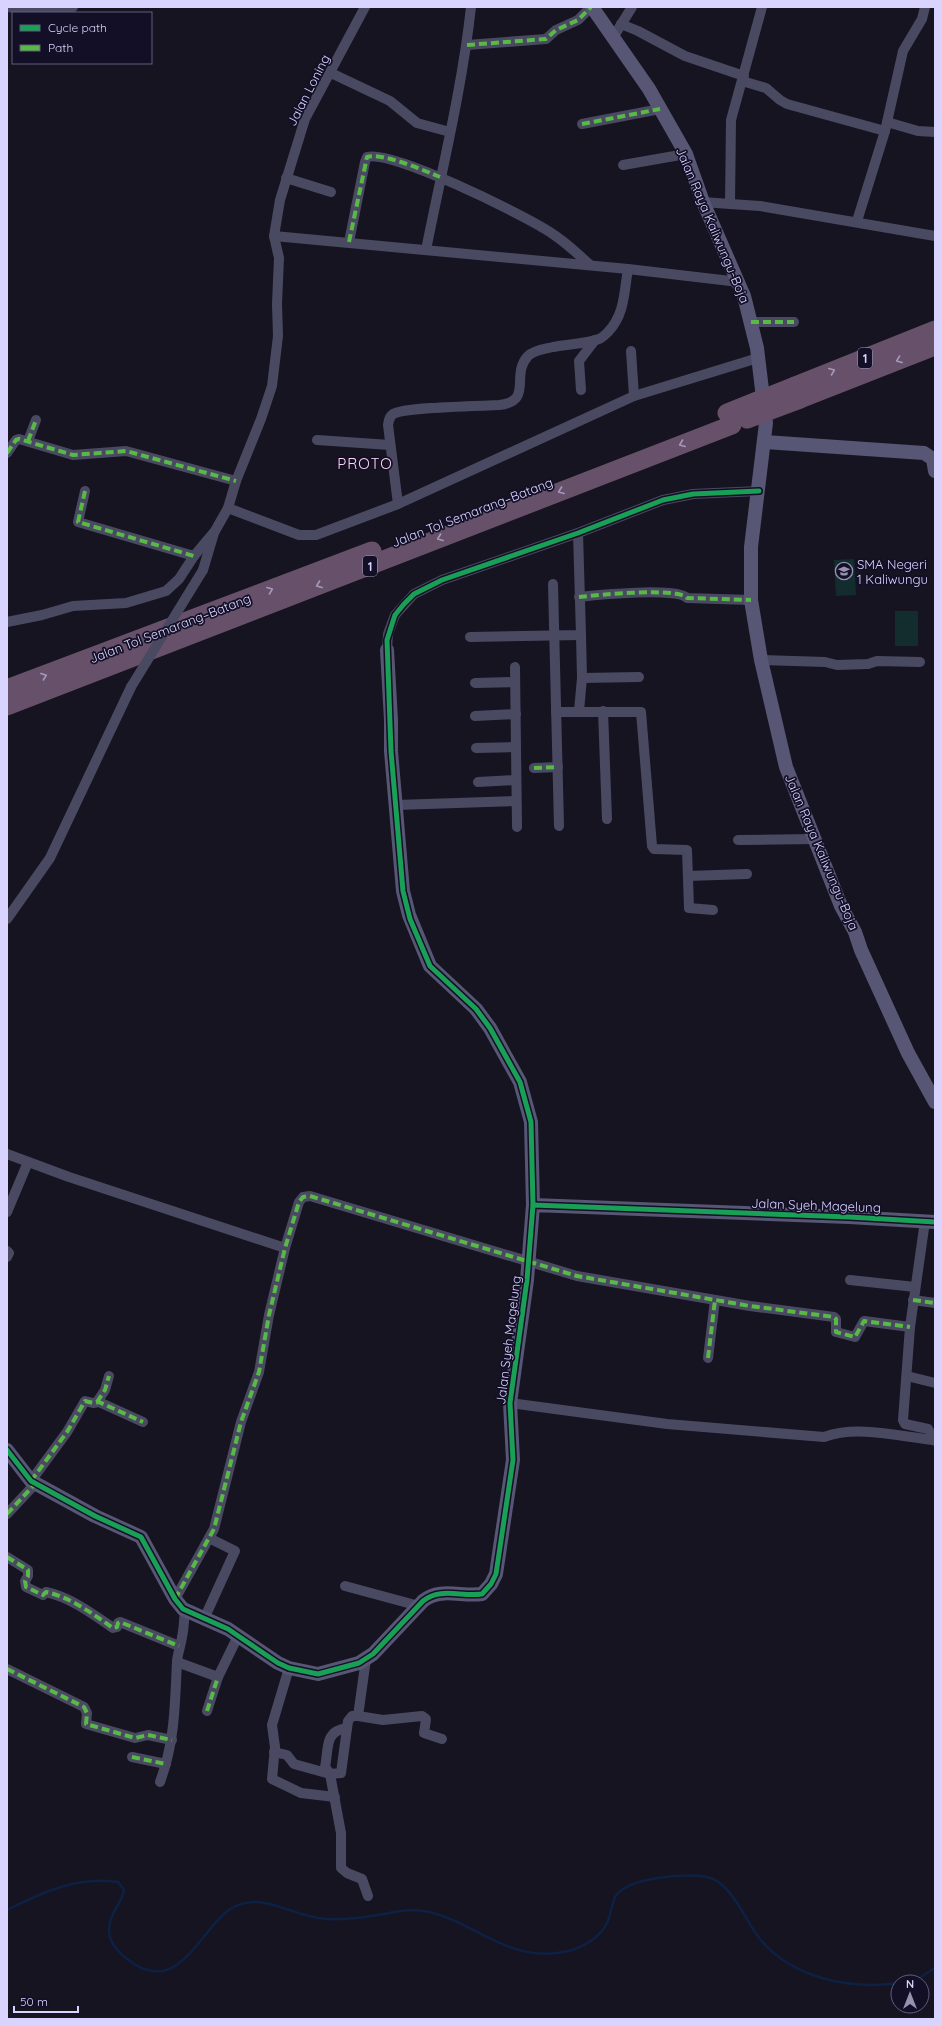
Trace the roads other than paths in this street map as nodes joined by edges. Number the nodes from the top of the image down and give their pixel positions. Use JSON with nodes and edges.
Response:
{"nodes":[{"id":1,"x":7,"y":7,"type":"edge"},
{"id":2,"x":73,"y":7,"type":"edge"},
{"id":3,"x":365,"y":7,"type":"edge"},
{"id":4,"x":471,"y":7,"type":"edge"},
{"id":5,"x":592,"y":7,"type":"edge"},
{"id":6,"x":632,"y":7,"type":"edge"},
{"id":7,"x":762,"y":7,"type":"edge"},
{"id":8,"x":925,"y":7,"type":"edge"},
{"id":9,"x":617,"y":30,"type":"junction"},
{"id":10,"x":467,"y":44,"type":"junction"},
{"id":11,"x":331,"y":73,"type":"junction"},
{"id":12,"x":743,"y":78,"type":"junction"},
{"id":13,"x":660,"y":109,"type":"junction"},
{"id":14,"x":582,"y":124,"type":"dead end"},
{"id":15,"x":886,"y":126,"type":"junction"},
{"id":16,"x":450,"y":132,"type":"junction"},
{"id":17,"x":935,"y":132,"type":"edge"},
{"id":18,"x":686,"y":154,"type":"junction"},
{"id":19,"x":623,"y":165,"type":"dead end"},
{"id":20,"x":440,"y":177,"type":"junction"},
{"id":21,"x":286,"y":178,"type":"junction"},
{"id":22,"x":331,"y":192,"type":"dead end"},
{"id":23,"x":703,"y":202,"type":"junction"},
{"id":24,"x":730,"y":204,"type":"junction"},
{"id":25,"x":857,"y":221,"type":"junction"},
{"id":26,"x":274,"y":236,"type":"junction"},
{"id":27,"x":935,"y":236,"type":"edge"},
{"id":28,"x":349,"y":242,"type":"junction"},
{"id":29,"x":426,"y":250,"type":"junction"},
{"id":30,"x":590,"y":265,"type":"junction"},
{"id":31,"x":628,"y":269,"type":"junction"},
{"id":32,"x":739,"y":282,"type":"junction"},
{"id":33,"x":751,"y":322,"type":"junction"},
{"id":34,"x":794,"y":322,"type":"dead end"},
{"id":35,"x":935,"y":330,"type":"edge"},
{"id":36,"x":595,"y":340,"type":"junction"},
{"id":37,"x":935,"y":346,"type":"edge"},
{"id":38,"x":630,"y":350,"type":"dead end"},
{"id":39,"x":758,"y":358,"type":"junction"},
{"id":40,"x":581,"y":390,"type":"dead end"},
{"id":41,"x":798,"y":392,"type":"junction"},
{"id":42,"x":634,"y":396,"type":"junction"},
{"id":43,"x":729,"y":419,"type":"junction"},
{"id":44,"x":36,"y":420,"type":"dead end"},
{"id":45,"x":317,"y":440,"type":"dead end"},
{"id":46,"x":28,"y":441,"type":"junction"},
{"id":47,"x":765,"y":442,"type":"junction"},
{"id":48,"x":390,"y":446,"type":"junction"},
{"id":49,"x":7,"y":453,"type":"edge"},
{"id":50,"x":935,"y":471,"type":"edge"},
{"id":51,"x":236,"y":481,"type":"junction"},
{"id":52,"x":85,"y":491,"type":"dead end"},
{"id":53,"x":759,"y":491,"type":"junction"},
{"id":54,"x":398,"y":504,"type":"junction"},
{"id":55,"x":228,"y":508,"type":"junction"},
{"id":56,"x":215,"y":531,"type":"junction"},
{"id":57,"x":578,"y":533,"type":"junction"},
{"id":58,"x":194,"y":556,"type":"junction"},
{"id":59,"x":553,"y":584,"type":"dead end"},
{"id":60,"x":580,"y":597,"type":"junction"},
{"id":61,"x":751,"y":600,"type":"junction"},
{"id":62,"x":7,"y":622,"type":"edge"},
{"id":63,"x":581,"y":635,"type":"junction"},
{"id":64,"x":554,"y":636,"type":"junction"},
{"id":65,"x":470,"y":637,"type":"dead end"},
{"id":66,"x":387,"y":650,"type":"joint"},
{"id":67,"x":761,"y":660,"type":"junction"},
{"id":68,"x":920,"y":662,"type":"dead end"},
{"id":69,"x":515,"y":667,"type":"dead end"},
{"id":70,"x":639,"y":677,"type":"dead end"},
{"id":71,"x":582,"y":678,"type":"junction"},
{"id":72,"x":516,"y":682,"type":"junction"},
{"id":73,"x":475,"y":683,"type":"dead end"},
{"id":74,"x":7,"y":689,"type":"edge"},
{"id":75,"x":7,"y":706,"type":"edge"},
{"id":76,"x":580,"y":711,"type":"junction"},
{"id":77,"x":603,"y":711,"type":"junction"},
{"id":78,"x":556,"y":712,"type":"junction"},
{"id":79,"x":516,"y":714,"type":"junction"},
{"id":80,"x":475,"y":716,"type":"dead end"},
{"id":81,"x":516,"y":747,"type":"junction"},
{"id":82,"x":476,"y":748,"type":"dead end"},
{"id":83,"x":558,"y":767,"type":"junction"},
{"id":84,"x":534,"y":768,"type":"dead end"},
{"id":85,"x":516,"y":780,"type":"junction"},
{"id":86,"x":478,"y":782,"type":"dead end"},
{"id":87,"x":516,"y":801,"type":"junction"},
{"id":88,"x":396,"y":805,"type":"junction"},
{"id":89,"x":607,"y":819,"type":"dead end"},
{"id":90,"x":559,"y":826,"type":"dead end"},
{"id":91,"x":517,"y":827,"type":"dead end"},
{"id":92,"x":814,"y":839,"type":"junction"},
{"id":93,"x":738,"y":840,"type":"dead end"},
{"id":94,"x":747,"y":874,"type":"dead end"},
{"id":95,"x":688,"y":876,"type":"junction"},
{"id":96,"x":713,"y":910,"type":"dead end"},
{"id":97,"x":7,"y":919,"type":"edge"},
{"id":98,"x":934,"y":1100,"type":"edge"},
{"id":99,"x":7,"y":1154,"type":"edge"},
{"id":100,"x":28,"y":1162,"type":"junction"},
{"id":101,"x":532,"y":1205,"type":"junction"},
{"id":102,"x":7,"y":1212,"type":"edge"},
{"id":103,"x":930,"y":1221,"type":"edge"},
{"id":104,"x":285,"y":1248,"type":"junction"},
{"id":105,"x":7,"y":1250,"type":"edge"},
{"id":106,"x":7,"y":1257,"type":"edge"},
{"id":107,"x":529,"y":1260,"type":"junction"},
{"id":108,"x":850,"y":1280,"type":"dead end"},
{"id":109,"x":915,"y":1287,"type":"junction"},
{"id":110,"x":715,"y":1300,"type":"junction"},
{"id":111,"x":913,"y":1300,"type":"junction"},
{"id":112,"x":935,"y":1303,"type":"edge"},
{"id":113,"x":910,"y":1327,"type":"junction"},
{"id":114,"x":708,"y":1358,"type":"dead end"},
{"id":115,"x":109,"y":1376,"type":"dead end"},
{"id":116,"x":907,"y":1376,"type":"junction"},
{"id":117,"x":935,"y":1383,"type":"edge"},
{"id":118,"x":97,"y":1402,"type":"junction"},
{"id":119,"x":510,"y":1403,"type":"junction"},
{"id":120,"x":143,"y":1422,"type":"dead end"},
{"id":121,"x":934,"y":1441,"type":"edge"},
{"id":122,"x":7,"y":1450,"type":"edge"},
{"id":123,"x":34,"y":1482,"type":"junction"},
{"id":124,"x":7,"y":1514,"type":"edge"},
{"id":125,"x":210,"y":1538,"type":"junction"},
{"id":126,"x":7,"y":1557,"type":"edge"},
{"id":127,"x":345,"y":1586,"type":"dead end"},
{"id":128,"x":175,"y":1599,"type":"junction"},
{"id":129,"x":419,"y":1606,"type":"junction"},
{"id":130,"x":185,"y":1610,"type":"junction"},
{"id":131,"x":204,"y":1619,"type":"junction"},
{"id":132,"x":238,"y":1636,"type":"junction"},
{"id":133,"x":179,"y":1646,"type":"junction"},
{"id":134,"x":366,"y":1659,"type":"junction"},
{"id":135,"x":177,"y":1662,"type":"junction"},
{"id":136,"x":7,"y":1668,"type":"edge"},
{"id":137,"x":289,"y":1668,"type":"junction"},
{"id":138,"x":218,"y":1677,"type":"junction"},
{"id":139,"x":207,"y":1711,"type":"dead end"},
{"id":140,"x":358,"y":1716,"type":"junction"},
{"id":141,"x":347,"y":1728,"type":"junction"},
{"id":142,"x":442,"y":1739,"type":"dead end"},
{"id":143,"x":172,"y":1740,"type":"junction"},
{"id":144,"x":274,"y":1752,"type":"junction"},
{"id":145,"x":132,"y":1757,"type":"dead end"},
{"id":146,"x":166,"y":1764,"type":"junction"},
{"id":147,"x":330,"y":1774,"type":"junction"},
{"id":148,"x":160,"y":1782,"type":"dead end"},
{"id":149,"x":335,"y":1797,"type":"junction"},
{"id":150,"x":368,"y":1896,"type":"dead end"}],
"edges":[{"from":1,"to":2,"type":"street"},
{"from":3,"to":11,"type":"street","name":"Jalan Loning"},
{"from":4,"to":10,"type":"street"},
{"from":5,"to":9,"type":"street","name":"Jalan Raya Kaliwungu-Boja"},
{"from":5,"to":10,"type":"street"},
{"from":6,"to":9,"type":"street"},
{"from":7,"to":12,"type":"street"},
{"from":8,"to":15,"type":"street"},
{"from":9,"to":12,"type":"street"},
{"from":9,"to":13,"type":"street","name":"Jalan Raya Kaliwungu-Boja"},
{"from":10,"to":16,"type":"street"},
{"from":11,"to":16,"type":"street"},
{"from":11,"to":21,"type":"street","name":"Jalan Loning"},
{"from":12,"to":15,"type":"street"},
{"from":12,"to":24,"type":"street"},
{"from":13,"to":14,"type":"street"},
{"from":13,"to":18,"type":"street","name":"Jalan Raya Kaliwungu-Boja"},
{"from":15,"to":17,"type":"street"},
{"from":15,"to":25,"type":"street"},
{"from":16,"to":20,"type":"street"},
{"from":18,"to":19,"type":"street"},
{"from":18,"to":23,"type":"street","name":"Jalan Raya Kaliwungu-Boja"},
{"from":20,"to":28,"type":"street"},
{"from":20,"to":29,"type":"street"},
{"from":20,"to":30,"type":"street"},
{"from":21,"to":22,"type":"street"},
{"from":21,"to":26,"type":"street","name":"Jalan Loning"},
{"from":23,"to":24,"type":"street"},
{"from":23,"to":32,"type":"street","name":"Jalan Raya Kaliwungu-Boja"},
{"from":24,"to":25,"type":"street"},
{"from":25,"to":27,"type":"street"},
{"from":26,"to":28,"type":"street"},
{"from":26,"to":51,"type":"street"},
{"from":28,"to":29,"type":"street"},
{"from":29,"to":30,"type":"street"},
{"from":30,"to":31,"type":"street"},
{"from":31,"to":32,"type":"street"},
{"from":31,"to":36,"type":"street"},
{"from":32,"to":33,"type":"street","name":"Jalan Raya Kaliwungu-Boja"},
{"from":33,"to":34,"type":"street"},
{"from":33,"to":39,"type":"street","name":"Jalan Raya Kaliwungu-Boja"},
{"from":41,"to":35,"type":"highway","name":"Jalan Tol Semarang–Batang","number":"1","one_way":true},
{"from":36,"to":40,"type":"street"},
{"from":36,"to":48,"type":"street"},
{"from":37,"to":41,"type":"highway","name":"Jalan Tol Semarang–Batang","number":"1","one_way":true},
{"from":38,"to":42,"type":"street"},
{"from":39,"to":42,"type":"street"},
{"from":39,"to":47,"type":"street","name":"Jalan Raya Kaliwungu-Boja"},
{"from":41,"to":43,"type":"highway","name":"Jalan Tol Semarang–Batang","number":"1","bridge":true},
{"from":42,"to":54,"type":"street"},
{"from":74,"to":43,"type":"highway","name":"Jalan Tol Semarang–Batang","number":"1","one_way":true},
{"from":43,"to":75,"type":"highway","name":"Jalan Tol Semarang–Batang","number":"1","one_way":true},
{"from":44,"to":46,"type":"street"},
{"from":45,"to":48,"type":"street"},
{"from":46,"to":49,"type":"street"},
{"from":46,"to":51,"type":"street"},
{"from":47,"to":50,"type":"street"},
{"from":47,"to":53,"type":"street","name":"Jalan Raya Kaliwungu-Boja"},
{"from":48,"to":54,"type":"street"},
{"from":51,"to":55,"type":"street"},
{"from":52,"to":58,"type":"street"},
{"from":53,"to":57,"type":"street"},
{"from":53,"to":61,"type":"street","name":"Jalan Raya Kaliwungu-Boja"},
{"from":54,"to":55,"type":"street"},
{"from":55,"to":56,"type":"street"},
{"from":56,"to":58,"type":"street"},
{"from":56,"to":97,"type":"street","bridge":true},
{"from":57,"to":60,"type":"street"},
{"from":57,"to":66,"type":"street"},
{"from":58,"to":62,"type":"street"},
{"from":59,"to":64,"type":"street"},
{"from":60,"to":61,"type":"street"},
{"from":60,"to":63,"type":"street"},
{"from":61,"to":67,"type":"street","name":"Jalan Raya Kaliwungu-Boja"},
{"from":63,"to":64,"type":"street"},
{"from":63,"to":71,"type":"street"},
{"from":64,"to":65,"type":"street"},
{"from":64,"to":78,"type":"street"},
{"from":66,"to":88,"type":"street"},
{"from":67,"to":68,"type":"street"},
{"from":67,"to":92,"type":"street","name":"Jalan Raya Kaliwungu-Boja"},
{"from":69,"to":72,"type":"street"},
{"from":70,"to":71,"type":"street"},
{"from":71,"to":76,"type":"street"},
{"from":72,"to":73,"type":"street"},
{"from":72,"to":79,"type":"street"},
{"from":76,"to":77,"type":"street"},
{"from":76,"to":78,"type":"street"},
{"from":77,"to":89,"type":"street"},
{"from":77,"to":95,"type":"street"},
{"from":78,"to":83,"type":"street"},
{"from":79,"to":80,"type":"street"},
{"from":79,"to":81,"type":"street"},
{"from":81,"to":82,"type":"street"},
{"from":81,"to":85,"type":"street"},
{"from":83,"to":84,"type":"street"},
{"from":83,"to":90,"type":"street"},
{"from":85,"to":86,"type":"street"},
{"from":85,"to":87,"type":"street"},
{"from":87,"to":88,"type":"street"},
{"from":87,"to":91,"type":"street"},
{"from":88,"to":101,"type":"street"},
{"from":92,"to":93,"type":"street"},
{"from":92,"to":98,"type":"street","name":"Jalan Raya Kaliwungu-Boja"},
{"from":94,"to":95,"type":"street"},
{"from":95,"to":96,"type":"street"},
{"from":99,"to":100,"type":"street"},
{"from":100,"to":102,"type":"street"},
{"from":100,"to":104,"type":"street"},
{"from":101,"to":103,"type":"street","name":"Jalan Syeh Magelung"},
{"from":101,"to":107,"type":"street","name":"Jalan Syeh Magelung"},
{"from":103,"to":109,"type":"street"},
{"from":104,"to":107,"type":"street"},
{"from":104,"to":125,"type":"street"},
{"from":105,"to":106,"type":"street"},
{"from":107,"to":110,"type":"street"},
{"from":107,"to":119,"type":"street","name":"Jalan Syeh Magelung"},
{"from":108,"to":109,"type":"street"},
{"from":109,"to":111,"type":"street"},
{"from":110,"to":113,"type":"street"},
{"from":110,"to":114,"type":"street"},
{"from":111,"to":112,"type":"street"},
{"from":111,"to":113,"type":"street"},
{"from":113,"to":116,"type":"street"},
{"from":115,"to":118,"type":"street"},
{"from":116,"to":117,"type":"street"},
{"from":116,"to":121,"type":"street"},
{"from":118,"to":120,"type":"street"},
{"from":118,"to":123,"type":"street"},
{"from":119,"to":121,"type":"street"},
{"from":119,"to":129,"type":"street","name":"Jalan Syeh Magelung"},
{"from":122,"to":123,"type":"street","name":"Jalan Syeh Magelung"},
{"from":123,"to":124,"type":"street"},
{"from":123,"to":128,"type":"street","name":"Jalan Syeh Magelung"},
{"from":125,"to":128,"type":"street"},
{"from":125,"to":131,"type":"street"},
{"from":126,"to":133,"type":"street"},
{"from":127,"to":129,"type":"street"},
{"from":128,"to":130,"type":"street","name":"Jalan Syeh Magelung"},
{"from":129,"to":134,"type":"street","name":"Jalan Syeh Magelung"},
{"from":130,"to":131,"type":"street","name":"Jalan Syeh Magelung"},
{"from":130,"to":133,"type":"street"},
{"from":131,"to":132,"type":"street","name":"Jalan Syeh Magelung"},
{"from":132,"to":137,"type":"street","name":"Jalan Syeh Magelung"},
{"from":132,"to":138,"type":"street"},
{"from":133,"to":135,"type":"street"},
{"from":134,"to":137,"type":"street","name":"Jalan Syeh Magelung"},
{"from":134,"to":140,"type":"street"},
{"from":135,"to":138,"type":"street"},
{"from":135,"to":143,"type":"street"},
{"from":136,"to":143,"type":"street"},
{"from":137,"to":144,"type":"street"},
{"from":138,"to":139,"type":"street"},
{"from":140,"to":141,"type":"street"},
{"from":140,"to":142,"type":"street"},
{"from":141,"to":147,"type":"street"},
{"from":141,"to":147,"type":"street"},
{"from":143,"to":146,"type":"street"},
{"from":144,"to":147,"type":"street"},
{"from":144,"to":149,"type":"street"},
{"from":145,"to":146,"type":"street"},
{"from":146,"to":148,"type":"street"},
{"from":147,"to":149,"type":"street"},
{"from":149,"to":150,"type":"street"}]}
